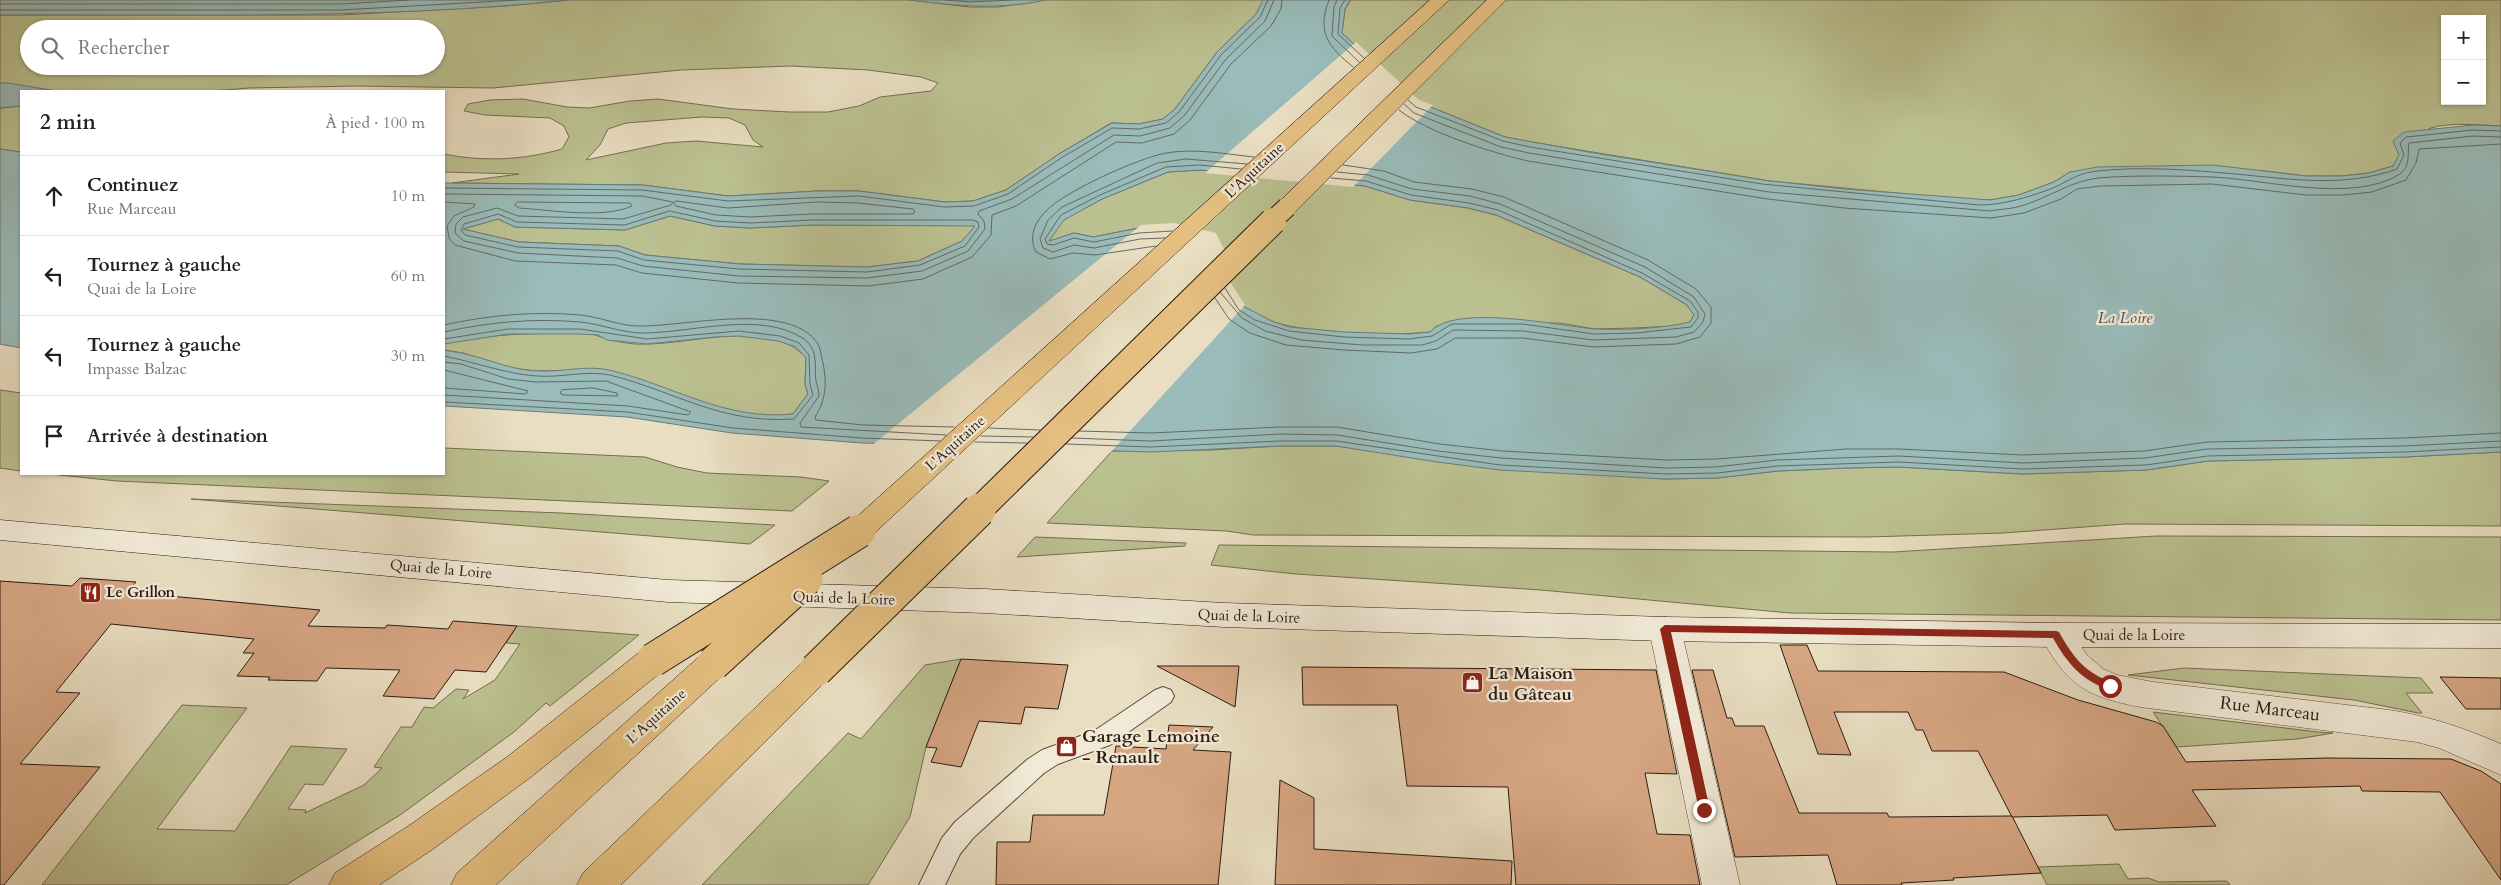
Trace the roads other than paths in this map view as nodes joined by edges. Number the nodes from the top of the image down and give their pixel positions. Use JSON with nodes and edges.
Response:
{"nodes":[{"id":1,"x":1440,"y":0,"type":"edge"},
{"id":2,"x":1497,"y":0,"type":"edge"},
{"id":3,"x":0,"y":530,"type":"edge"},
{"id":4,"x":859,"y":531,"type":"junction"},
{"id":5,"x":1665,"y":629,"type":"junction"},
{"id":6,"x":2056,"y":635,"type":"junction"},
{"id":7,"x":2501,"y":636,"type":"edge"},
{"id":8,"x":1163,"y":696,"type":"dead end"},
{"id":9,"x":2501,"y":760,"type":"edge"},
{"id":10,"x":605,"y":878,"type":"edge"},
{"id":11,"x":348,"y":885,"type":"edge"},
{"id":12,"x":470,"y":885,"type":"edge"},
{"id":13,"x":932,"y":885,"type":"edge"},
{"id":14,"x":1721,"y":885,"type":"edge"}],
"edges":[{"from":1,"to":4,"type":"highway","name":"L'Aquitaine"},
{"from":2,"to":10,"type":"highway","bridge":true},
{"from":3,"to":5,"type":"main road","name":"Quai de la Loire"},
{"from":4,"to":11,"type":"highway","bridge":true},
{"from":4,"to":12,"type":"highway","name":"L'Aquitaine","bridge":true},
{"from":5,"to":6,"type":"main road","name":"Quai de la Loire"},
{"from":5,"to":14,"type":"main road"},
{"from":6,"to":7,"type":"main road","name":"Quai de la Loire"},
{"from":6,"to":9,"type":"main road","name":"Rue Marceau"},
{"from":8,"to":13,"type":"lane"}]}
